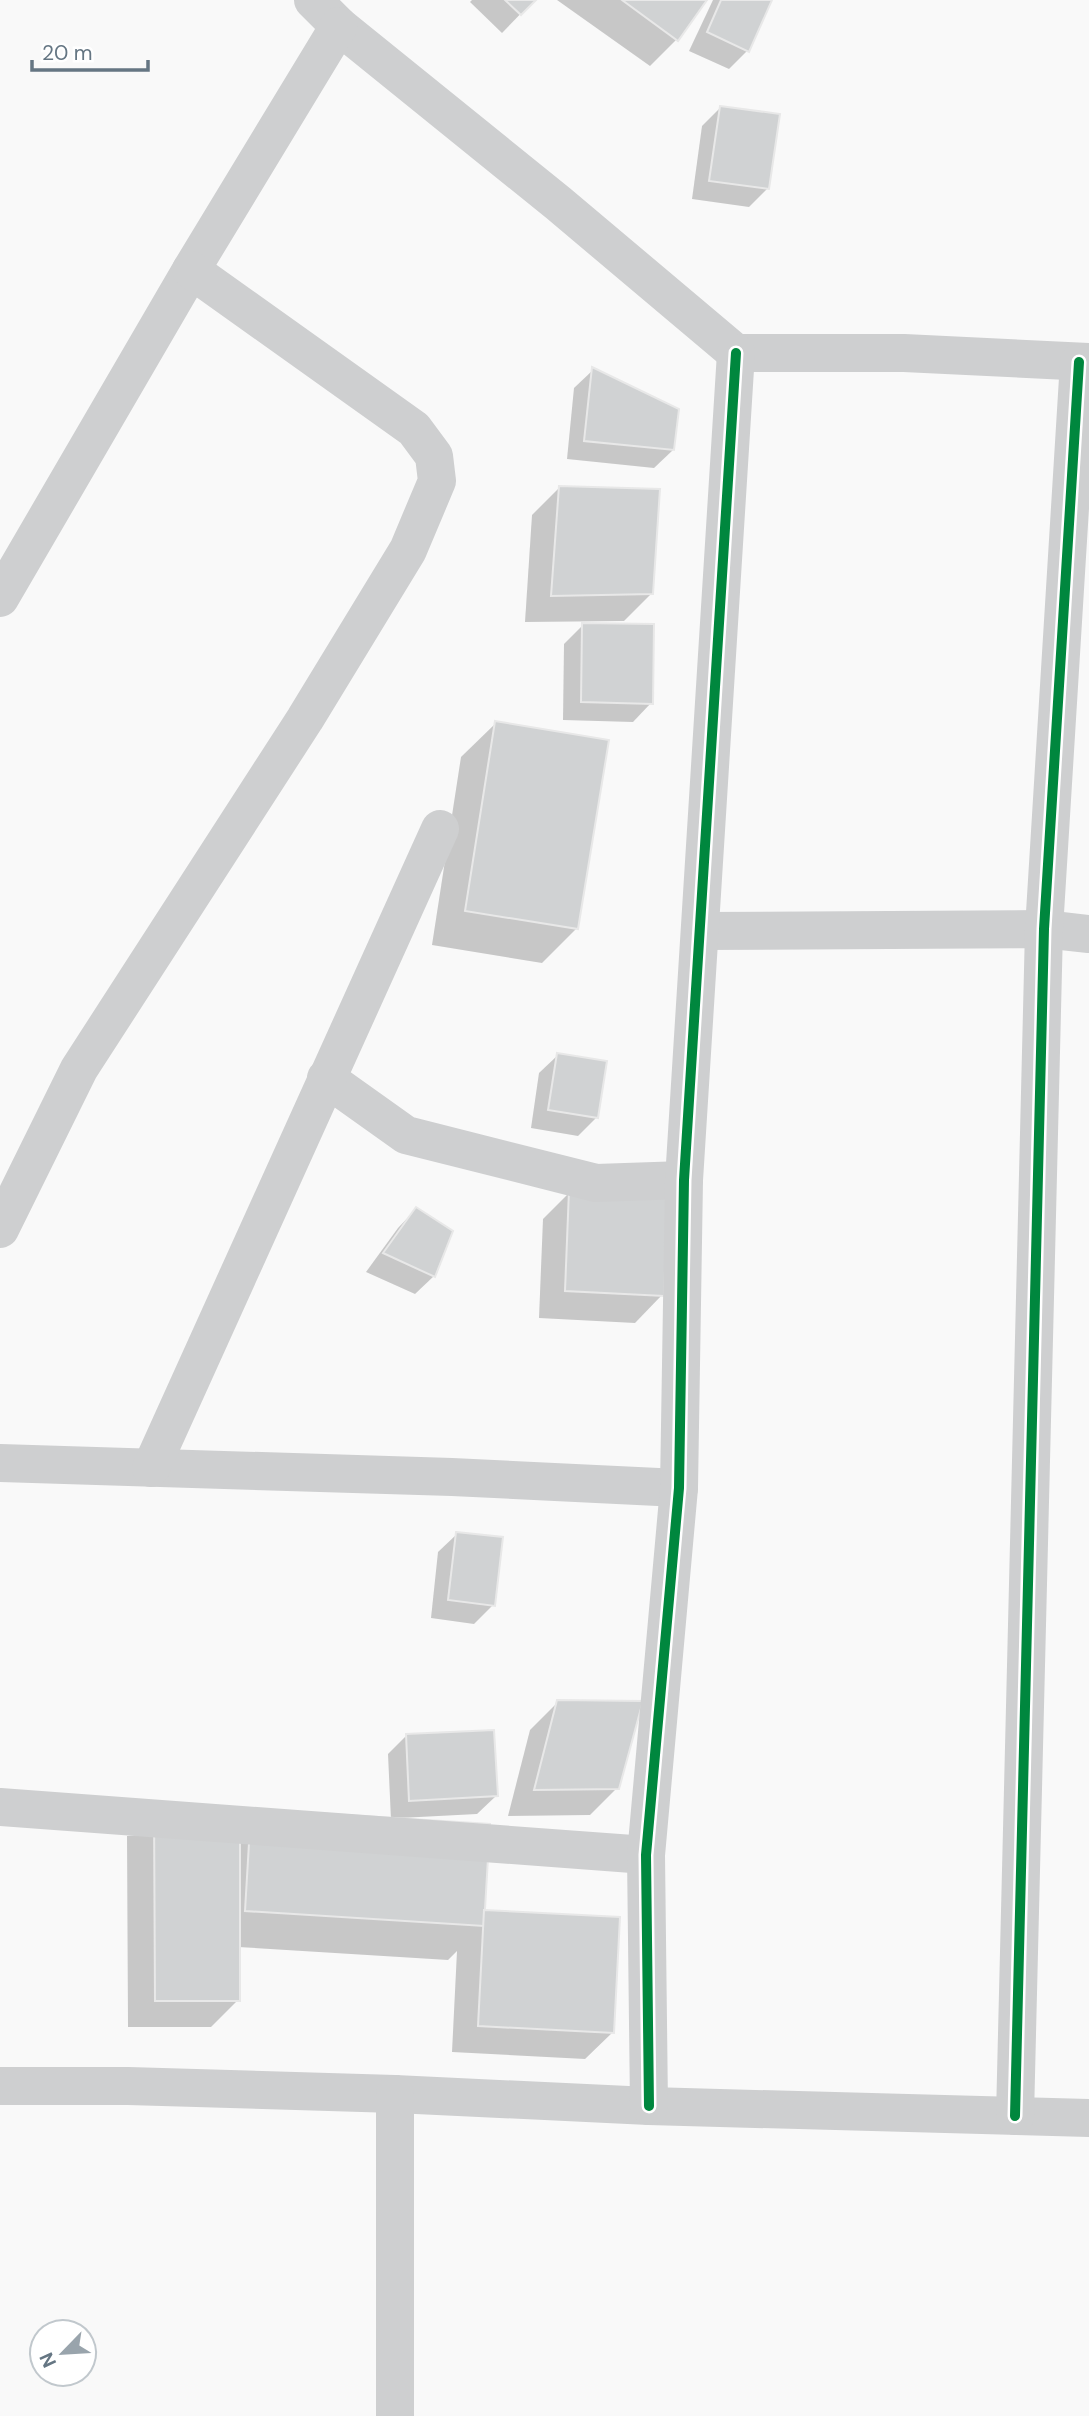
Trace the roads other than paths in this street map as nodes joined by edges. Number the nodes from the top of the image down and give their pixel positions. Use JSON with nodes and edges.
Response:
{"nodes":[{"id":1,"x":326,"y":13,"type":"edge"},
{"id":2,"x":191,"y":270,"type":"junction"},
{"id":3,"x":736,"y":354,"type":"junction"},
{"id":4,"x":1084,"y":362,"type":"edge"},
{"id":5,"x":0,"y":598,"type":"edge"},
{"id":6,"x":440,"y":829,"type":"dead end"},
{"id":7,"x":1044,"y":929,"type":"junction"},
{"id":8,"x":701,"y":931,"type":"junction"},
{"id":9,"x":1089,"y":934,"type":"edge"},
{"id":10,"x":326,"y":1078,"type":"junction"},
{"id":11,"x":684,"y":1180,"type":"junction"},
{"id":12,"x":0,"y":1229,"type":"edge"},
{"id":13,"x":0,"y":1463,"type":"edge"},
{"id":14,"x":151,"y":1468,"type":"junction"},
{"id":15,"x":680,"y":1488,"type":"junction"},
{"id":16,"x":0,"y":1807,"type":"edge"},
{"id":17,"x":646,"y":1855,"type":"junction"},
{"id":18,"x":0,"y":2086,"type":"edge"},
{"id":19,"x":395,"y":2094,"type":"junction"},
{"id":20,"x":649,"y":2106,"type":"junction"},
{"id":21,"x":1015,"y":2116,"type":"junction"},
{"id":22,"x":1089,"y":2118,"type":"edge"},
{"id":23,"x":395,"y":2416,"type":"edge"}],
"edges":[{"from":1,"to":2,"type":"street"},
{"from":1,"to":3,"type":"street"},
{"from":2,"to":5,"type":"street"},
{"from":2,"to":12,"type":"street"},
{"from":3,"to":4,"type":"street"},
{"from":3,"to":8,"type":"street"},
{"from":4,"to":7,"type":"street"},
{"from":6,"to":10,"type":"street"},
{"from":7,"to":8,"type":"street"},
{"from":7,"to":9,"type":"street"},
{"from":7,"to":21,"type":"street"},
{"from":8,"to":11,"type":"street"},
{"from":10,"to":11,"type":"street"},
{"from":10,"to":14,"type":"street"},
{"from":11,"to":15,"type":"street"},
{"from":13,"to":14,"type":"street"},
{"from":14,"to":15,"type":"street"},
{"from":15,"to":17,"type":"street"},
{"from":16,"to":17,"type":"street"},
{"from":17,"to":20,"type":"street"},
{"from":18,"to":19,"type":"street"},
{"from":19,"to":20,"type":"street"},
{"from":19,"to":23,"type":"street"},
{"from":20,"to":21,"type":"street"},
{"from":21,"to":22,"type":"street"}]}
